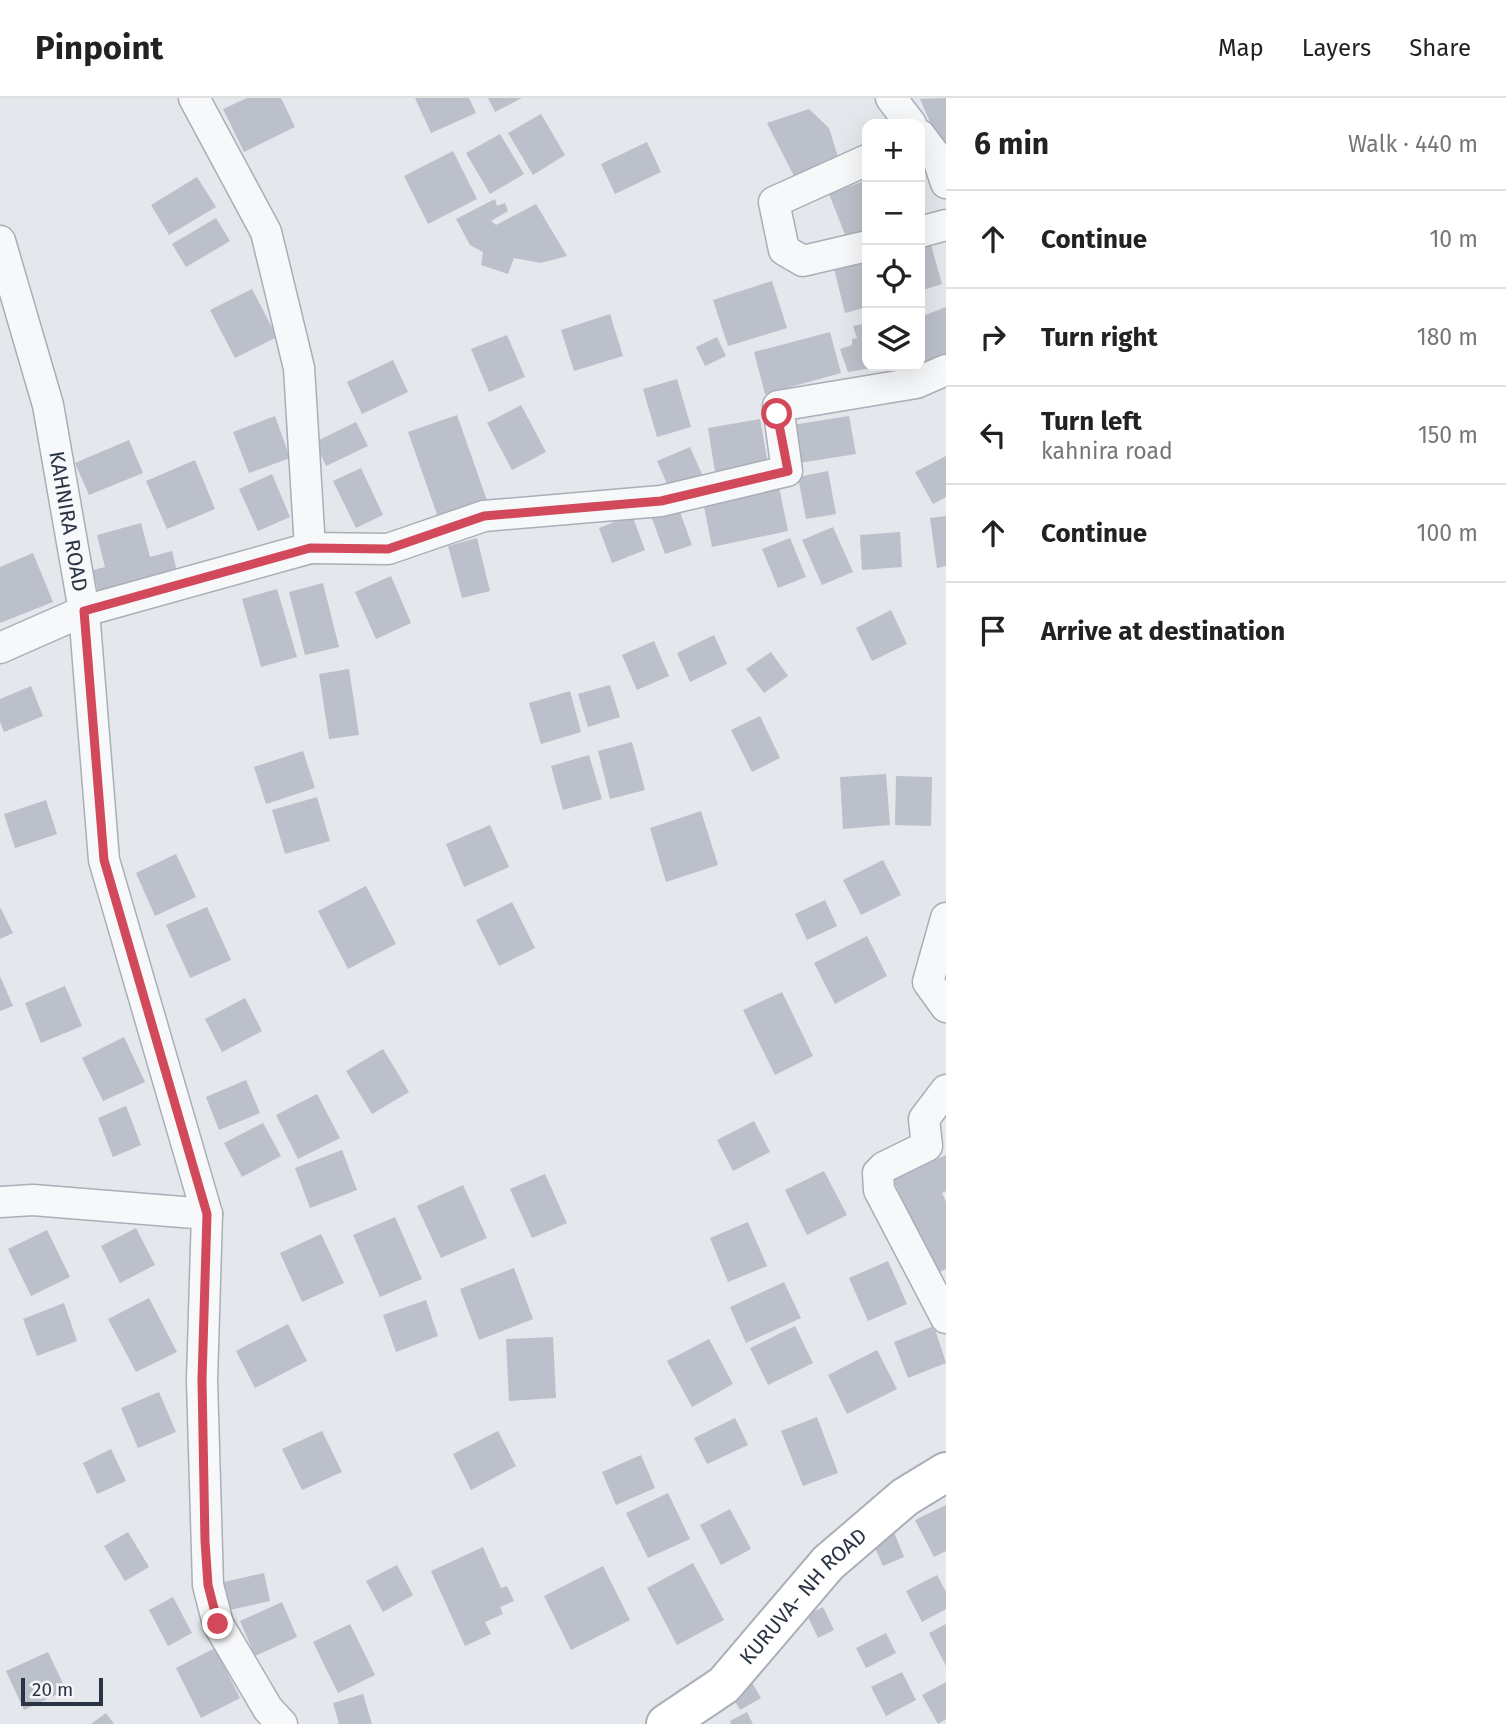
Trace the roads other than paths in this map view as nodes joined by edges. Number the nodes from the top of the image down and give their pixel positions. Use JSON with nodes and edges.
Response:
{"nodes":[{"id":1,"x":194,"y":98,"type":"edge"},
{"id":2,"x":891,"y":98,"type":"edge"},
{"id":3,"x":907,"y":119,"type":"edge"},
{"id":4,"x":925,"y":142,"type":"edge"},
{"id":5,"x":862,"y":162,"type":"edge"},
{"id":6,"x":946,"y":183,"type":"edge"},
{"id":7,"x":946,"y":225,"type":"edge"},
{"id":8,"x":925,"y":231,"type":"edge"},
{"id":9,"x":0,"y":242,"type":"edge"},
{"id":10,"x":862,"y":247,"type":"edge"},
{"id":11,"x":946,"y":370,"type":"edge"},
{"id":12,"x":310,"y":548,"type":"junction"},
{"id":13,"x":84,"y":611,"type":"junction"},
{"id":14,"x":0,"y":648,"type":"edge"},
{"id":15,"x":946,"y":918,"type":"edge"},
{"id":16,"x":946,"y":1007,"type":"edge"},
{"id":17,"x":946,"y":1090,"type":"edge"},
{"id":18,"x":0,"y":1202,"type":"edge"},
{"id":19,"x":207,"y":1214,"type":"junction"},
{"id":20,"x":946,"y":1318,"type":"edge"},
{"id":21,"x":946,"y":1472,"type":"edge"},
{"id":22,"x":282,"y":1724,"type":"edge"},
{"id":23,"x":666,"y":1724,"type":"edge"}],
"edges":[{"from":1,"to":12,"type":"street"},
{"from":2,"to":3,"type":"street"},
{"from":4,"to":6,"type":"street"},
{"from":5,"to":10,"type":"street"},
{"from":7,"to":8,"type":"street"},
{"from":9,"to":13,"type":"street","name":"KAHNIRA ROAD"},
{"from":11,"to":12,"type":"street"},
{"from":12,"to":13,"type":"street"},
{"from":13,"to":14,"type":"street"},
{"from":13,"to":19,"type":"street","name":"KAHNIRA ROAD"},
{"from":15,"to":16,"type":"street"},
{"from":17,"to":20,"type":"street"},
{"from":18,"to":19,"type":"street"},
{"from":19,"to":22,"type":"street","name":"KAHNIRA ROAD"},
{"from":21,"to":23,"type":"main road","name":"KURUVA- NH ROAD"}]}
